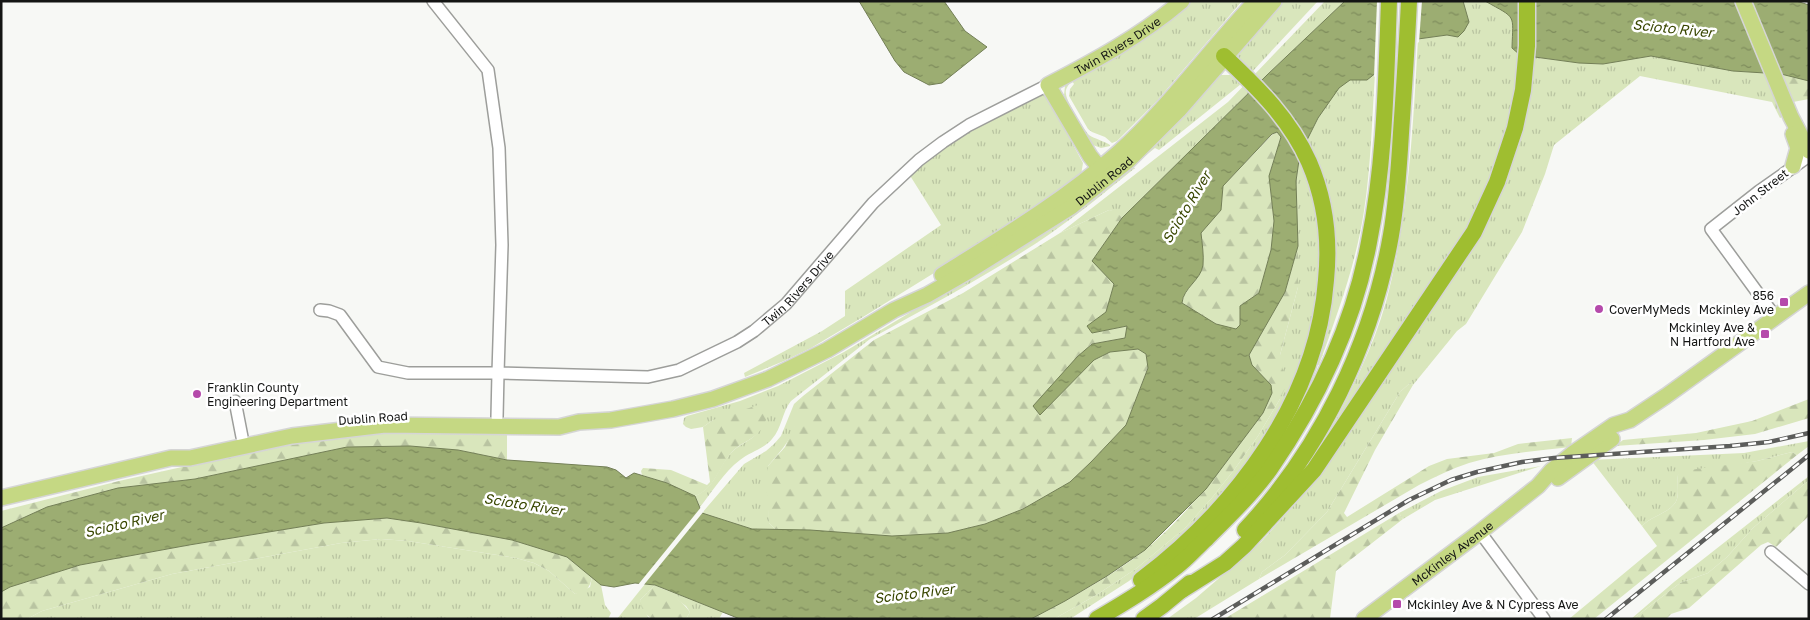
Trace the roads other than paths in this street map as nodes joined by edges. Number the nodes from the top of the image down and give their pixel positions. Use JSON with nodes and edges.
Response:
{"nodes":[{"id":1,"x":433,"y":1,"type":"edge"},
{"id":2,"x":1182,"y":1,"type":"edge"},
{"id":3,"x":1256,"y":1,"type":"edge"},
{"id":4,"x":1267,"y":1,"type":"edge"},
{"id":5,"x":1274,"y":1,"type":"edge"},
{"id":6,"x":1389,"y":1,"type":"edge"},
{"id":7,"x":1410,"y":1,"type":"edge"},
{"id":8,"x":1527,"y":1,"type":"edge"},
{"id":9,"x":1743,"y":1,"type":"edge"},
{"id":10,"x":1224,"y":56,"type":"junction"},
{"id":11,"x":1048,"y":84,"type":"junction"},
{"id":12,"x":1794,"y":123,"type":"junction"},
{"id":13,"x":1809,"y":151,"type":"edge"},
{"id":14,"x":1809,"y":156,"type":"edge"},
{"id":15,"x":1793,"y":166,"type":"junction"},
{"id":16,"x":1104,"y":173,"type":"junction"},
{"id":17,"x":1809,"y":293,"type":"edge"},
{"id":18,"x":320,"y":310,"type":"dead end"},
{"id":19,"x":1776,"y":318,"type":"junction"},
{"id":20,"x":498,"y":373,"type":"junction"},
{"id":21,"x":235,"y":400,"type":"dead end"},
{"id":22,"x":497,"y":417,"type":"junction"},
{"id":23,"x":579,"y":422,"type":"junction"},
{"id":24,"x":242,"y":437,"type":"junction"},
{"id":25,"x":171,"y":458,"type":"junction"},
{"id":26,"x":1,"y":498,"type":"edge"},
{"id":27,"x":1480,"y":532,"type":"junction"},
{"id":28,"x":1771,"y":552,"type":"dead end"},
{"id":29,"x":1809,"y":584,"type":"edge"},
{"id":30,"x":1182,"y":590,"type":"junction"},
{"id":31,"x":1085,"y":619,"type":"edge"},
{"id":32,"x":1097,"y":619,"type":"edge"},
{"id":33,"x":1144,"y":619,"type":"edge"},
{"id":34,"x":1364,"y":619,"type":"edge"},
{"id":35,"x":1544,"y":619,"type":"edge"}],
"edges":[{"from":1,"to":20,"type":"street"},
{"from":2,"to":11,"type":"main road","name":"Twin Rivers Drive"},
{"from":3,"to":16,"type":"main road","name":"Dublin Road"},
{"from":4,"to":10,"type":"main road"},
{"from":5,"to":10,"type":"main road","name":"Dublin Road"},
{"from":6,"to":32,"type":"highway"},
{"from":7,"to":30,"type":"highway"},
{"from":8,"to":30,"type":"highway"},
{"from":9,"to":12,"type":"main road"},
{"from":10,"to":16,"type":"main road","name":"Dublin Road"},
{"from":10,"to":31,"type":"highway"},
{"from":11,"to":16,"type":"main road"},
{"from":11,"to":20,"type":"street","name":"Twin Rivers Drive"},
{"from":12,"to":13,"type":"main road"},
{"from":12,"to":15,"type":"main road"},
{"from":14,"to":15,"type":"street","name":"John Street"},
{"from":15,"to":19,"type":"street","name":"John Street"},
{"from":16,"to":23,"type":"main road","name":"Dublin Road"},
{"from":17,"to":19,"type":"main road","name":"McKinley Avenue"},
{"from":18,"to":20,"type":"street","name":"Twin Rivers Drive"},
{"from":19,"to":27,"type":"main road","name":"McKinley Avenue"},
{"from":20,"to":22,"type":"street"},
{"from":21,"to":24,"type":"street"},
{"from":22,"to":23,"type":"main road","name":"Dublin Road"},
{"from":22,"to":24,"type":"main road","name":"Dublin Road"},
{"from":23,"to":25,"type":"main road","name":"Dublin Road"},
{"from":24,"to":25,"type":"main road","name":"Dublin Road"},
{"from":25,"to":26,"type":"main road","name":"Dublin Road"},
{"from":27,"to":34,"type":"main road","name":"McKinley Avenue"},
{"from":27,"to":35,"type":"street"},
{"from":28,"to":29,"type":"street"},
{"from":30,"to":33,"type":"highway"}]}
